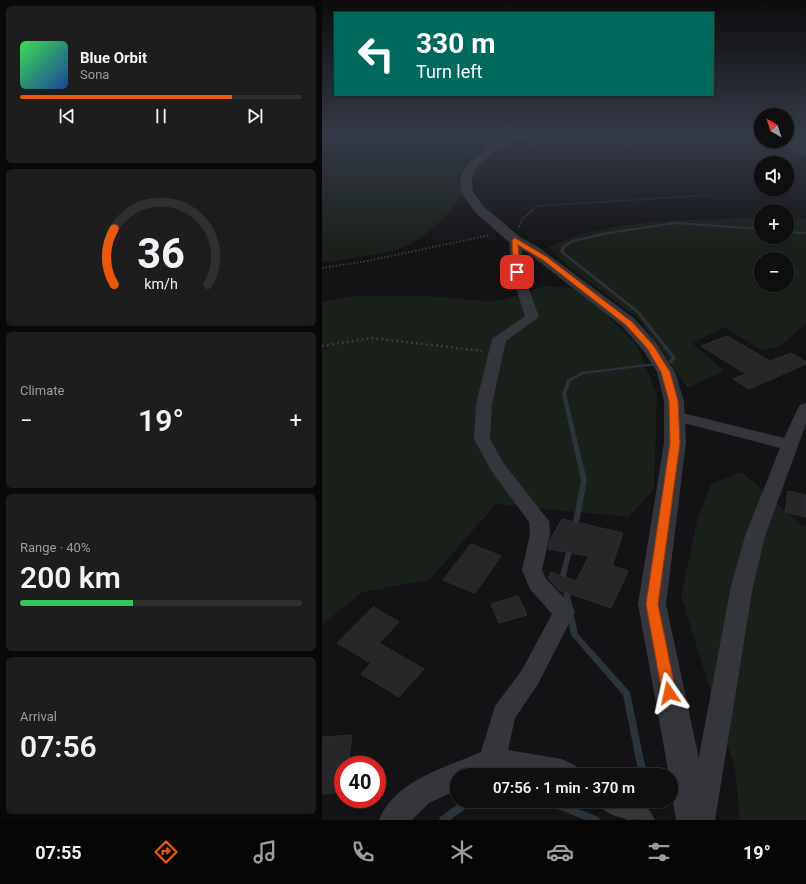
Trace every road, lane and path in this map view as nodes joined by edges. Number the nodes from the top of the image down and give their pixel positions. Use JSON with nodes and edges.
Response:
{"nodes":[{"id":1,"x":468,"y":172,"type":"edge"},
{"id":2,"x":710,"y":195,"type":"dead end"},
{"id":3,"x":510,"y":236,"type":"junction"},
{"id":4,"x":322,"y":268,"type":"edge"},
{"id":5,"x":322,"y":346,"type":"edge"},
{"id":6,"x":496,"y":353,"type":"junction"},
{"id":7,"x":806,"y":409,"type":"edge"},
{"id":8,"x":674,"y":416,"type":"junction"},
{"id":9,"x":789,"y":445,"type":"junction"},
{"id":10,"x":492,"y":760,"type":"junction"},
{"id":11,"x":474,"y":768,"type":"edge"},
{"id":12,"x":539,"y":768,"type":"edge"},
{"id":13,"x":450,"y":779,"type":"edge"},
{"id":14,"x":621,"y":808,"type":"edge"},
{"id":15,"x":393,"y":820,"type":"edge"},
{"id":16,"x":641,"y":820,"type":"edge"},
{"id":17,"x":694,"y":820,"type":"edge"},
{"id":18,"x":700,"y":820,"type":"edge"}],
"edges":[{"from":1,"to":3,"type":"street"},
{"from":2,"to":3,"type":"path"},
{"from":3,"to":4,"type":"path"},
{"from":3,"to":6,"type":"street"},
{"from":3,"to":8,"type":"street"},
{"from":5,"to":6,"type":"path"},
{"from":6,"to":10,"type":"street"},
{"from":7,"to":9,"type":"street"},
{"from":8,"to":9,"type":"street"},
{"from":8,"to":17,"type":"street"},
{"from":9,"to":18,"type":"street"},
{"from":10,"to":11,"type":"street"},
{"from":10,"to":12,"type":"street"},
{"from":13,"to":15,"type":"street"},
{"from":14,"to":16,"type":"street"}]}
